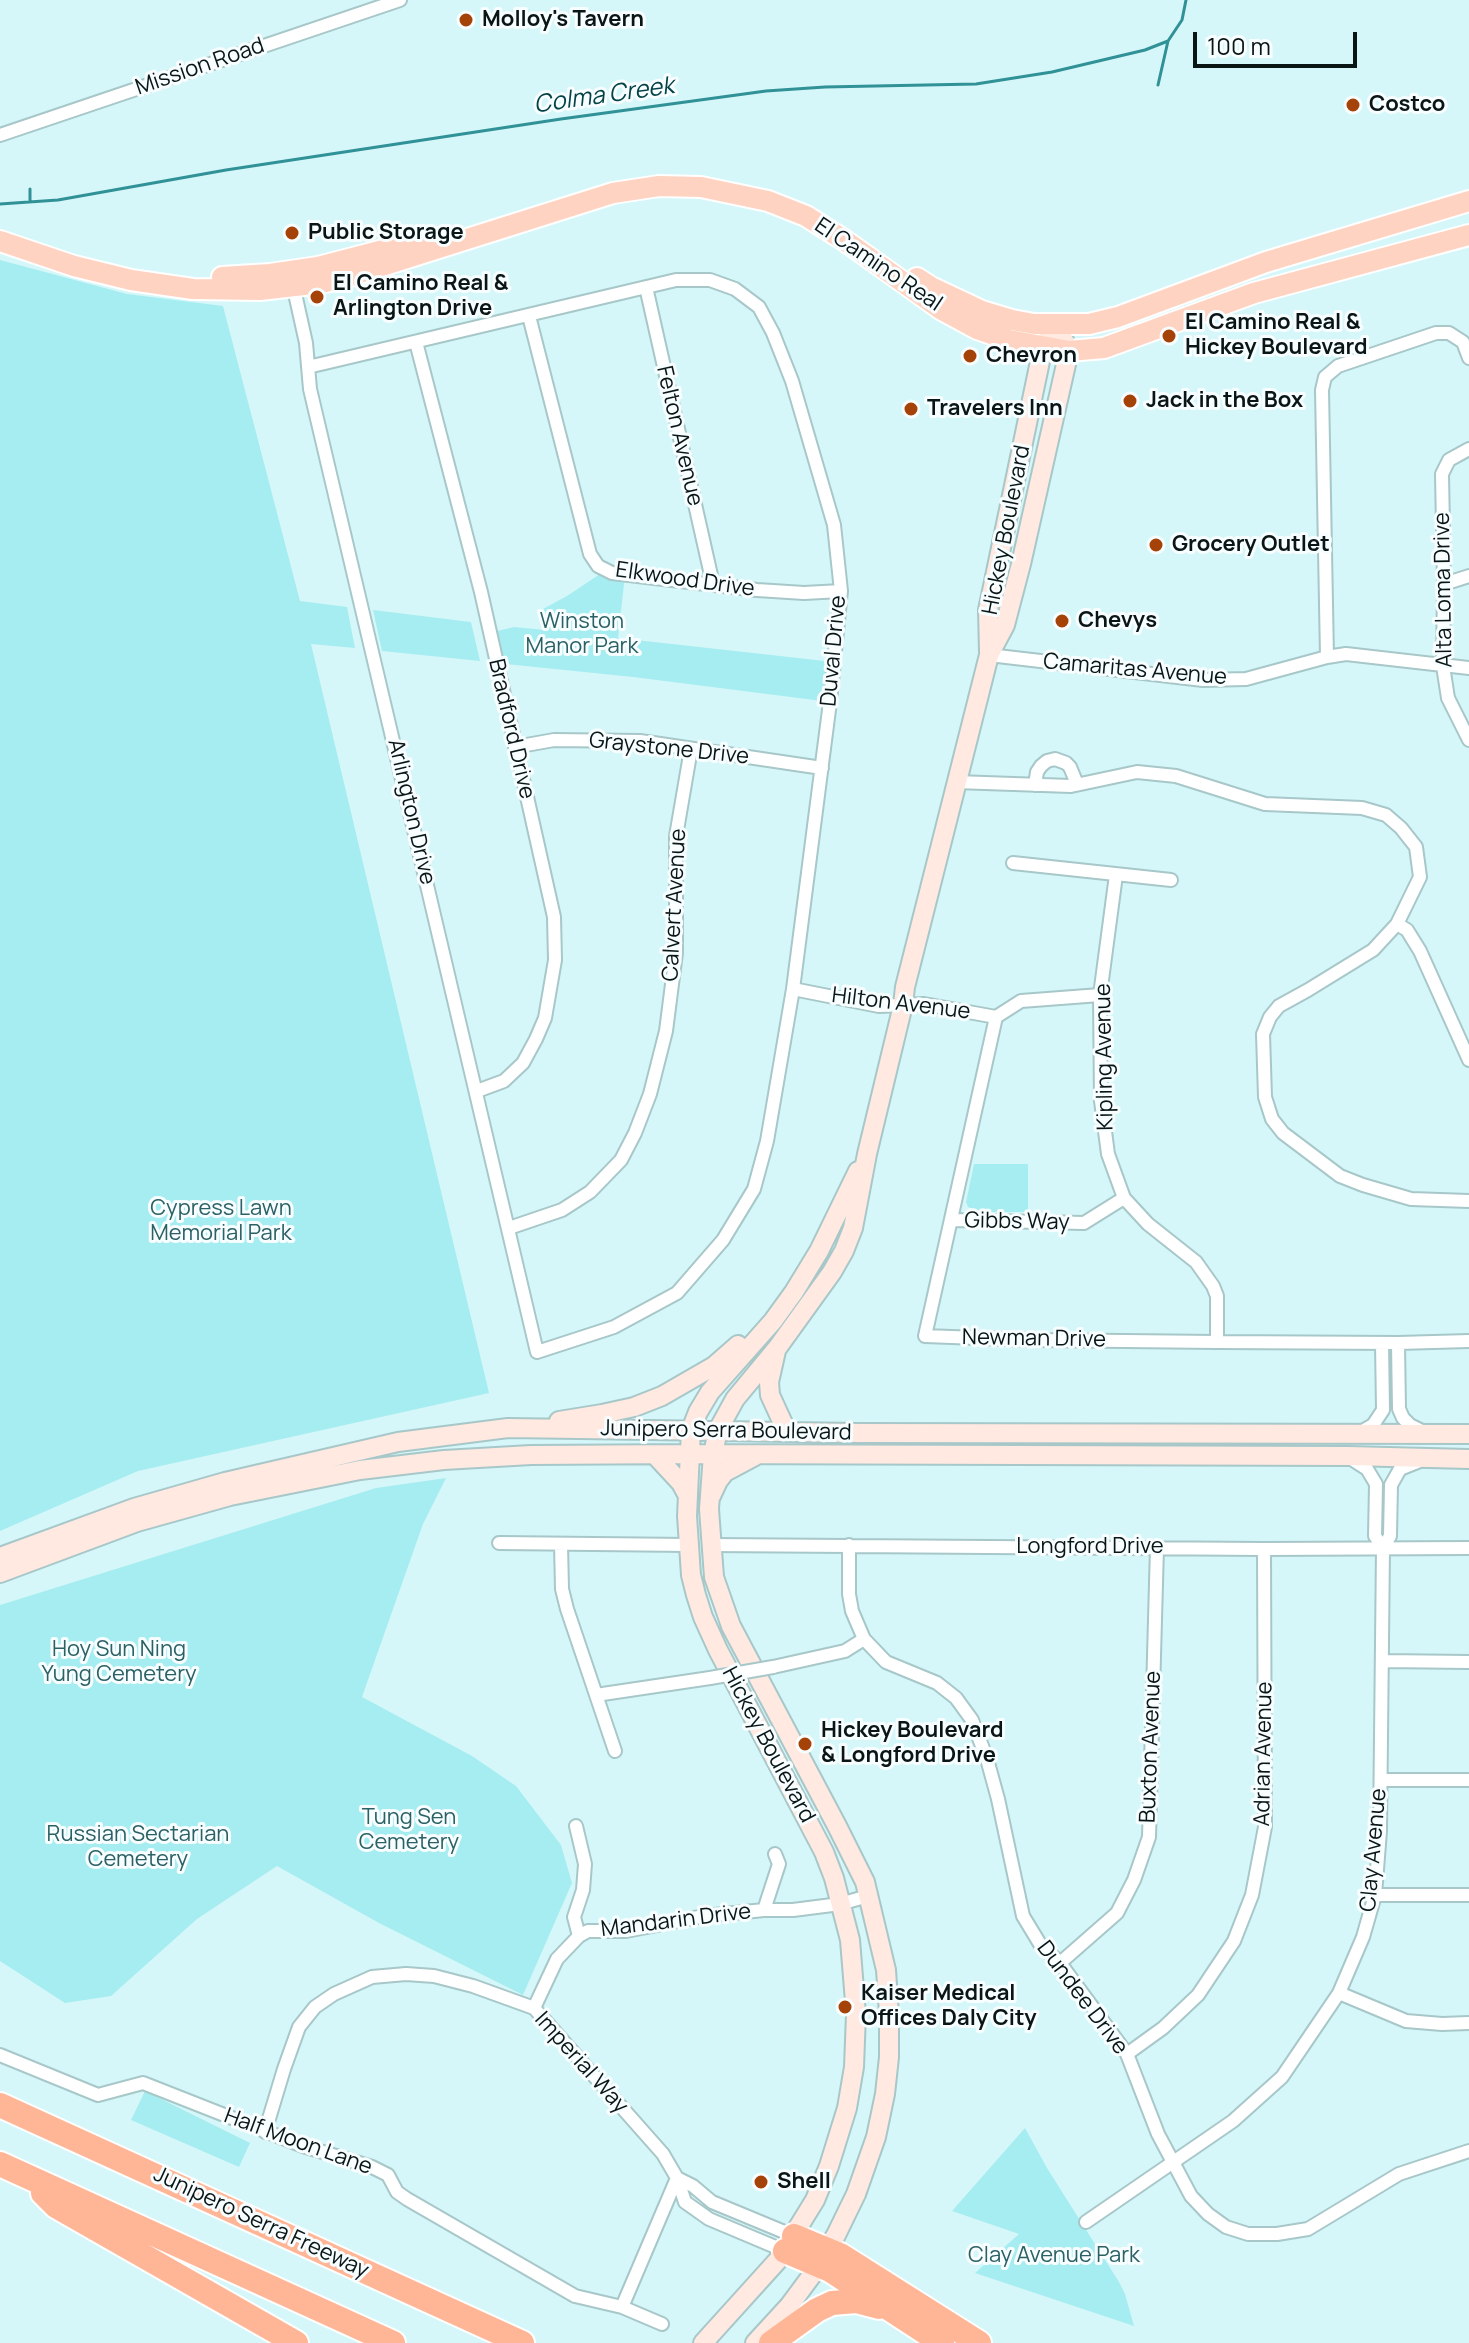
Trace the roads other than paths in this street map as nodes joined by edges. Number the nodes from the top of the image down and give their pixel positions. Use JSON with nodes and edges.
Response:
{"nodes":[{"id":1,"x":400,"y":0,"type":"edge"},
{"id":2,"x":0,"y":135,"type":"edge"},
{"id":3,"x":1469,"y":201,"type":"edge"},
{"id":4,"x":0,"y":231,"type":"edge"},
{"id":5,"x":1469,"y":235,"type":"edge"},
{"id":6,"x":0,"y":241,"type":"edge"},
{"id":7,"x":292,"y":279,"type":"junction"},
{"id":8,"x":646,"y":287,"type":"junction"},
{"id":9,"x":529,"y":316,"type":"junction"},
{"id":10,"x":1056,"y":324,"type":"junction"},
{"id":11,"x":416,"y":342,"type":"junction"},
{"id":12,"x":1043,"y":347,"type":"junction"},
{"id":13,"x":1069,"y":351,"type":"junction"},
{"id":14,"x":1469,"y":358,"type":"edge"},
{"id":15,"x":308,"y":367,"type":"junction"},
{"id":16,"x":1469,"y":449,"type":"edge"},
{"id":17,"x":1469,"y":576,"type":"edge"},
{"id":18,"x":713,"y":584,"type":"junction"},
{"id":19,"x":1444,"y":584,"type":"junction"},
{"id":20,"x":841,"y":591,"type":"junction"},
{"id":21,"x":989,"y":655,"type":"junction"},
{"id":22,"x":1327,"y":657,"type":"junction"},
{"id":23,"x":1443,"y":666,"type":"junction"},
{"id":24,"x":1469,"y":668,"type":"edge"},
{"id":25,"x":1469,"y":740,"type":"edge"},
{"id":26,"x":515,"y":747,"type":"junction"},
{"id":27,"x":691,"y":749,"type":"junction"},
{"id":28,"x":822,"y":768,"type":"junction"},
{"id":29,"x":956,"y":782,"type":"junction"},
{"id":30,"x":1077,"y":784,"type":"junction"},
{"id":31,"x":1035,"y":785,"type":"junction"},
{"id":32,"x":1013,"y":863,"type":"dead end"},
{"id":33,"x":1116,"y":875,"type":"junction"},
{"id":34,"x":1171,"y":880,"type":"dead end"},
{"id":35,"x":1397,"y":924,"type":"junction"},
{"id":36,"x":793,"y":989,"type":"junction"},
{"id":37,"x":1100,"y":995,"type":"junction"},
{"id":38,"x":903,"y":1005,"type":"junction"},
{"id":39,"x":996,"y":1017,"type":"junction"},
{"id":40,"x":1469,"y":1060,"type":"edge"},
{"id":41,"x":477,"y":1091,"type":"junction"},
{"id":42,"x":867,"y":1154,"type":"junction"},
{"id":43,"x":1124,"y":1198,"type":"junction"},
{"id":44,"x":1469,"y":1201,"type":"edge"},
{"id":45,"x":951,"y":1220,"type":"junction"},
{"id":46,"x":509,"y":1228,"type":"junction"},
{"id":47,"x":781,"y":1311,"type":"junction"},
{"id":48,"x":1469,"y":1341,"type":"edge"},
{"id":49,"x":1217,"y":1342,"type":"junction"},
{"id":50,"x":1382,"y":1343,"type":"junction"},
{"id":51,"x":1398,"y":1343,"type":"junction"},
{"id":52,"x":778,"y":1347,"type":"junction"},
{"id":53,"x":537,"y":1352,"type":"joint"},
{"id":54,"x":508,"y":1428,"type":"junction"},
{"id":55,"x":691,"y":1430,"type":"junction"},
{"id":56,"x":718,"y":1430,"type":"junction"},
{"id":57,"x":787,"y":1432,"type":"junction"},
{"id":58,"x":1359,"y":1434,"type":"junction"},
{"id":59,"x":1428,"y":1434,"type":"junction"},
{"id":60,"x":1469,"y":1434,"type":"edge"},
{"id":61,"x":690,"y":1454,"type":"junction"},
{"id":62,"x":713,"y":1454,"type":"junction"},
{"id":63,"x":758,"y":1454,"type":"junction"},
{"id":64,"x":655,"y":1455,"type":"junction"},
{"id":65,"x":1348,"y":1456,"type":"junction"},
{"id":66,"x":1427,"y":1459,"type":"junction"},
{"id":67,"x":1469,"y":1459,"type":"edge"},
{"id":68,"x":688,"y":1496,"type":"junction"},
{"id":69,"x":709,"y":1498,"type":"junction"},
{"id":70,"x":499,"y":1543,"type":"dead end"},
{"id":71,"x":561,"y":1544,"type":"junction"},
{"id":72,"x":689,"y":1545,"type":"junction"},
{"id":73,"x":711,"y":1545,"type":"junction"},
{"id":74,"x":849,"y":1545,"type":"junction"},
{"id":75,"x":1157,"y":1547,"type":"junction"},
{"id":76,"x":1383,"y":1548,"type":"junction"},
{"id":77,"x":1469,"y":1548,"type":"edge"},
{"id":78,"x":1264,"y":1549,"type":"junction"},
{"id":79,"x":0,"y":1557,"type":"edge"},
{"id":80,"x":0,"y":1573,"type":"edge"},
{"id":81,"x":864,"y":1639,"type":"junction"},
{"id":82,"x":1383,"y":1661,"type":"junction"},
{"id":83,"x":1469,"y":1662,"type":"edge"},
{"id":84,"x":596,"y":1695,"type":"junction"},
{"id":85,"x":615,"y":1751,"type":"dead end"},
{"id":86,"x":1381,"y":1780,"type":"junction"},
{"id":87,"x":1469,"y":1780,"type":"edge"},
{"id":88,"x":576,"y":1826,"type":"dead end"},
{"id":89,"x":775,"y":1854,"type":"dead end"},
{"id":90,"x":1375,"y":1895,"type":"junction"},
{"id":91,"x":1469,"y":1895,"type":"edge"},
{"id":92,"x":868,"y":1896,"type":"junction"},
{"id":93,"x":840,"y":1904,"type":"junction"},
{"id":94,"x":764,"y":1910,"type":"junction"},
{"id":95,"x":579,"y":1936,"type":"junction"},
{"id":96,"x":1060,"y":1963,"type":"junction"},
{"id":97,"x":1339,"y":1993,"type":"junction"},
{"id":98,"x":534,"y":2008,"type":"junction"},
{"id":99,"x":1469,"y":2023,"type":"edge"},
{"id":100,"x":1127,"y":2054,"type":"junction"},
{"id":101,"x":0,"y":2055,"type":"edge"},
{"id":102,"x":0,"y":2105,"type":"edge"},
{"id":103,"x":265,"y":2132,"type":"junction"},
{"id":104,"x":1469,"y":2151,"type":"edge"},
{"id":105,"x":1174,"y":2161,"type":"junction"},
{"id":106,"x":11,"y":2168,"type":"edge"},
{"id":107,"x":677,"y":2178,"type":"junction"},
{"id":108,"x":1086,"y":2222,"type":"dead end"},
{"id":109,"x":790,"y":2244,"type":"junction"},
{"id":110,"x":823,"y":2256,"type":"junction"},
{"id":111,"x":622,"y":2307,"type":"junction"},
{"id":112,"x":901,"y":2317,"type":"junction"},
{"id":113,"x":662,"y":2324,"type":"dead end"},
{"id":114,"x":296,"y":2343,"type":"edge"},
{"id":115,"x":393,"y":2343,"type":"edge"},
{"id":116,"x":522,"y":2343,"type":"edge"},
{"id":117,"x":703,"y":2343,"type":"edge"},
{"id":118,"x":755,"y":2343,"type":"edge"},
{"id":119,"x":771,"y":2343,"type":"edge"},
{"id":120,"x":942,"y":2343,"type":"edge"},
{"id":121,"x":979,"y":2343,"type":"edge"}],
"edges":[{"from":1,"to":2,"type":"street","name":"Mission Road"},
{"from":3,"to":10,"type":"main road","name":"El Camino Real"},
{"from":4,"to":7,"type":"main road","name":"El Camino Real"},
{"from":5,"to":13,"type":"main road","name":"El Camino Real"},
{"from":6,"to":7,"type":"main road","name":"El Camino Real"},
{"from":7,"to":10,"type":"main road","name":"El Camino Real"},
{"from":7,"to":12,"type":"main road","name":"El Camino Real"},
{"from":7,"to":15,"type":"street","name":"Arlington Drive"},
{"from":8,"to":9,"type":"street","name":"Duval Drive"},
{"from":8,"to":18,"type":"street","name":"Felton Avenue"},
{"from":8,"to":20,"type":"street","name":"Duval Drive"},
{"from":9,"to":11,"type":"street","name":"Duval Drive"},
{"from":9,"to":18,"type":"street","name":"Elkwood Drive"},
{"from":10,"to":12,"type":"main road","name":"Hickey Boulevard"},
{"from":10,"to":13,"type":"main road"},
{"from":11,"to":15,"type":"street","name":"Duval Drive"},
{"from":11,"to":26,"type":"street","name":"Bradford Drive"},
{"from":12,"to":13,"type":"main road","name":"El Camino Real"},
{"from":12,"to":21,"type":"main road","name":"Hickey Boulevard"},
{"from":13,"to":21,"type":"main road","name":"Hickey Boulevard"},
{"from":14,"to":22,"type":"street"},
{"from":15,"to":41,"type":"street","name":"Arlington Drive"},
{"from":16,"to":19,"type":"street","name":"Alta Loma Drive"},
{"from":17,"to":19,"type":"street"},
{"from":18,"to":20,"type":"street","name":"Elkwood Drive"},
{"from":19,"to":23,"type":"street","name":"Alta Loma Drive"},
{"from":20,"to":28,"type":"street","name":"Duval Drive"},
{"from":21,"to":22,"type":"street","name":"Camaritas Avenue"},
{"from":21,"to":29,"type":"main road","name":"Hickey Boulevard"},
{"from":22,"to":23,"type":"street","name":"Camaritas Avenue"},
{"from":23,"to":24,"type":"street","name":"Camaritas Avenue"},
{"from":23,"to":25,"type":"street","name":"Alta Loma Drive"},
{"from":26,"to":27,"type":"street","name":"Graystone Drive"},
{"from":26,"to":41,"type":"street","name":"Bradford Drive"},
{"from":27,"to":28,"type":"street","name":"Graystone Drive"},
{"from":27,"to":46,"type":"street","name":"Calvert Avenue"},
{"from":28,"to":36,"type":"street","name":"Duval Drive"},
{"from":29,"to":31,"type":"street"},
{"from":29,"to":38,"type":"main road","name":"Hickey Boulevard"},
{"from":30,"to":31,"type":"street"},
{"from":30,"to":31,"type":"street"},
{"from":30,"to":35,"type":"street"},
{"from":32,"to":33,"type":"street"},
{"from":33,"to":34,"type":"street"},
{"from":33,"to":37,"type":"street","name":"Kipling Avenue"},
{"from":35,"to":40,"type":"street"},
{"from":35,"to":44,"type":"street"},
{"from":36,"to":38,"type":"street","name":"Hilton Avenue"},
{"from":36,"to":53,"type":"street","name":"Duval Drive"},
{"from":37,"to":39,"type":"street","name":"Hilton Avenue"},
{"from":37,"to":43,"type":"street","name":"Kipling Avenue"},
{"from":38,"to":39,"type":"street","name":"Hilton Avenue"},
{"from":38,"to":42,"type":"main road","name":"Hickey Boulevard"},
{"from":39,"to":45,"type":"street","name":"Newman Drive"},
{"from":41,"to":46,"type":"street","name":"Arlington Drive"},
{"from":42,"to":47,"type":"main road","name":"Hickey Boulevard"},
{"from":42,"to":52,"type":"main road","name":"Hickey Boulevard"},
{"from":43,"to":45,"type":"street","name":"Gibbs Way"},
{"from":43,"to":49,"type":"street","name":"Kipling Avenue"},
{"from":45,"to":49,"type":"street","name":"Newman Drive"},
{"from":46,"to":53,"type":"street","name":"Arlington Drive"},
{"from":47,"to":54,"type":"main road"},
{"from":47,"to":55,"type":"main road","name":"Hickey Boulevard"},
{"from":48,"to":51,"type":"street","name":"Newman Drive"},
{"from":49,"to":50,"type":"street","name":"Newman Drive"},
{"from":50,"to":51,"type":"street","name":"Newman Drive"},
{"from":50,"to":58,"type":"street"},
{"from":51,"to":59,"type":"street"},
{"from":52,"to":56,"type":"main road","name":"Hickey Boulevard"},
{"from":52,"to":57,"type":"main road"},
{"from":54,"to":55,"type":"main road","name":"Junipero Serra Boulevard"},
{"from":54,"to":79,"type":"main road","name":"Junipero Serra Boulevard"},
{"from":55,"to":56,"type":"main road","name":"Junipero Serra Boulevard"},
{"from":55,"to":61,"type":"main road","name":"Hickey Boulevard"},
{"from":56,"to":57,"type":"main road","name":"Junipero Serra Boulevard"},
{"from":56,"to":62,"type":"main road","name":"Hickey Boulevard"},
{"from":57,"to":58,"type":"main road","name":"Junipero Serra Boulevard"},
{"from":58,"to":59,"type":"main road","name":"Junipero Serra Boulevard"},
{"from":59,"to":60,"type":"main road","name":"Junipero Serra Boulevard"},
{"from":61,"to":62,"type":"main road","name":"Junipero Serra Boulevard"},
{"from":61,"to":64,"type":"main road","name":"Junipero Serra Boulevard"},
{"from":61,"to":68,"type":"main road","name":"Hickey Boulevard"},
{"from":62,"to":63,"type":"main road","name":"Junipero Serra Boulevard"},
{"from":62,"to":69,"type":"main road","name":"Hickey Boulevard"},
{"from":63,"to":65,"type":"main road","name":"Junipero Serra Boulevard"},
{"from":63,"to":69,"type":"main road"},
{"from":64,"to":68,"type":"main road"},
{"from":64,"to":80,"type":"main road","name":"Junipero Serra Boulevard"},
{"from":65,"to":66,"type":"main road","name":"Junipero Serra Boulevard"},
{"from":65,"to":76,"type":"street","name":"Clay Avenue"},
{"from":66,"to":67,"type":"main road","name":"Junipero Serra Boulevard"},
{"from":66,"to":76,"type":"street","name":"Clay Avenue"},
{"from":68,"to":72,"type":"main road","name":"Hickey Boulevard"},
{"from":69,"to":73,"type":"main road","name":"Hickey Boulevard"},
{"from":70,"to":71,"type":"street"},
{"from":71,"to":72,"type":"street"},
{"from":71,"to":84,"type":"street"},
{"from":72,"to":93,"type":"main road","name":"Hickey Boulevard"},
{"from":73,"to":74,"type":"street","name":"Longford Drive"},
{"from":73,"to":92,"type":"main road","name":"Hickey Boulevard"},
{"from":74,"to":75,"type":"street","name":"Longford Drive"},
{"from":74,"to":81,"type":"street","name":"Dundee Drive"},
{"from":75,"to":78,"type":"street","name":"Longford Drive"},
{"from":75,"to":96,"type":"street","name":"Buxton Avenue"},
{"from":76,"to":77,"type":"street","name":"Longford Drive"},
{"from":76,"to":78,"type":"street","name":"Longford Drive"},
{"from":76,"to":82,"type":"street","name":"Clay Avenue"},
{"from":78,"to":100,"type":"street","name":"Adrian Avenue"},
{"from":81,"to":84,"type":"street","bridge":true},
{"from":81,"to":96,"type":"street","name":"Dundee Drive"},
{"from":82,"to":83,"type":"street"},
{"from":82,"to":86,"type":"street","name":"Clay Avenue"},
{"from":84,"to":85,"type":"street"},
{"from":86,"to":87,"type":"street"},
{"from":86,"to":90,"type":"street","name":"Clay Avenue"},
{"from":88,"to":95,"type":"street"},
{"from":89,"to":94,"type":"street","name":"Mandarin Drive"},
{"from":90,"to":91,"type":"street"},
{"from":90,"to":97,"type":"street","name":"Clay Avenue"},
{"from":92,"to":93,"type":"street","name":"Mandarin Drive"},
{"from":92,"to":110,"type":"main road","name":"Hickey Boulevard"},
{"from":93,"to":94,"type":"street","name":"Mandarin Drive"},
{"from":93,"to":109,"type":"main road","name":"Hickey Boulevard"},
{"from":94,"to":95,"type":"street","name":"Mandarin Drive"},
{"from":95,"to":98,"type":"street","name":"Mandarin Drive"},
{"from":96,"to":100,"type":"street","name":"Dundee Drive"},
{"from":97,"to":99,"type":"street"},
{"from":97,"to":105,"type":"street","name":"Clay Avenue"},
{"from":98,"to":103,"type":"street","name":"Imperial Way"},
{"from":98,"to":107,"type":"street","name":"Imperial Way"},
{"from":100,"to":105,"type":"street","name":"Dundee Drive"},
{"from":101,"to":103,"type":"street","name":"Half Moon Lane"},
{"from":102,"to":116,"type":"highway","name":"Junipero Serra Freeway"},
{"from":103,"to":111,"type":"street","name":"Half Moon Lane"},
{"from":104,"to":105,"type":"street","name":"Dundee Drive"},
{"from":105,"to":108,"type":"street","name":"Clay Avenue"},
{"from":106,"to":114,"type":"highway"},
{"from":106,"to":115,"type":"highway"},
{"from":107,"to":109,"type":"street","name":"Imperial Way"},
{"from":107,"to":111,"type":"street"},
{"from":109,"to":110,"type":"highway"},
{"from":109,"to":117,"type":"main road","name":"Hickey Boulevard"},
{"from":110,"to":112,"type":"highway"},
{"from":110,"to":118,"type":"main road","name":"Hickey Boulevard"},
{"from":110,"to":121,"type":"highway"},
{"from":111,"to":113,"type":"street","name":"Half Moon Lane"},
{"from":112,"to":119,"type":"highway"},
{"from":112,"to":120,"type":"highway"}]}
